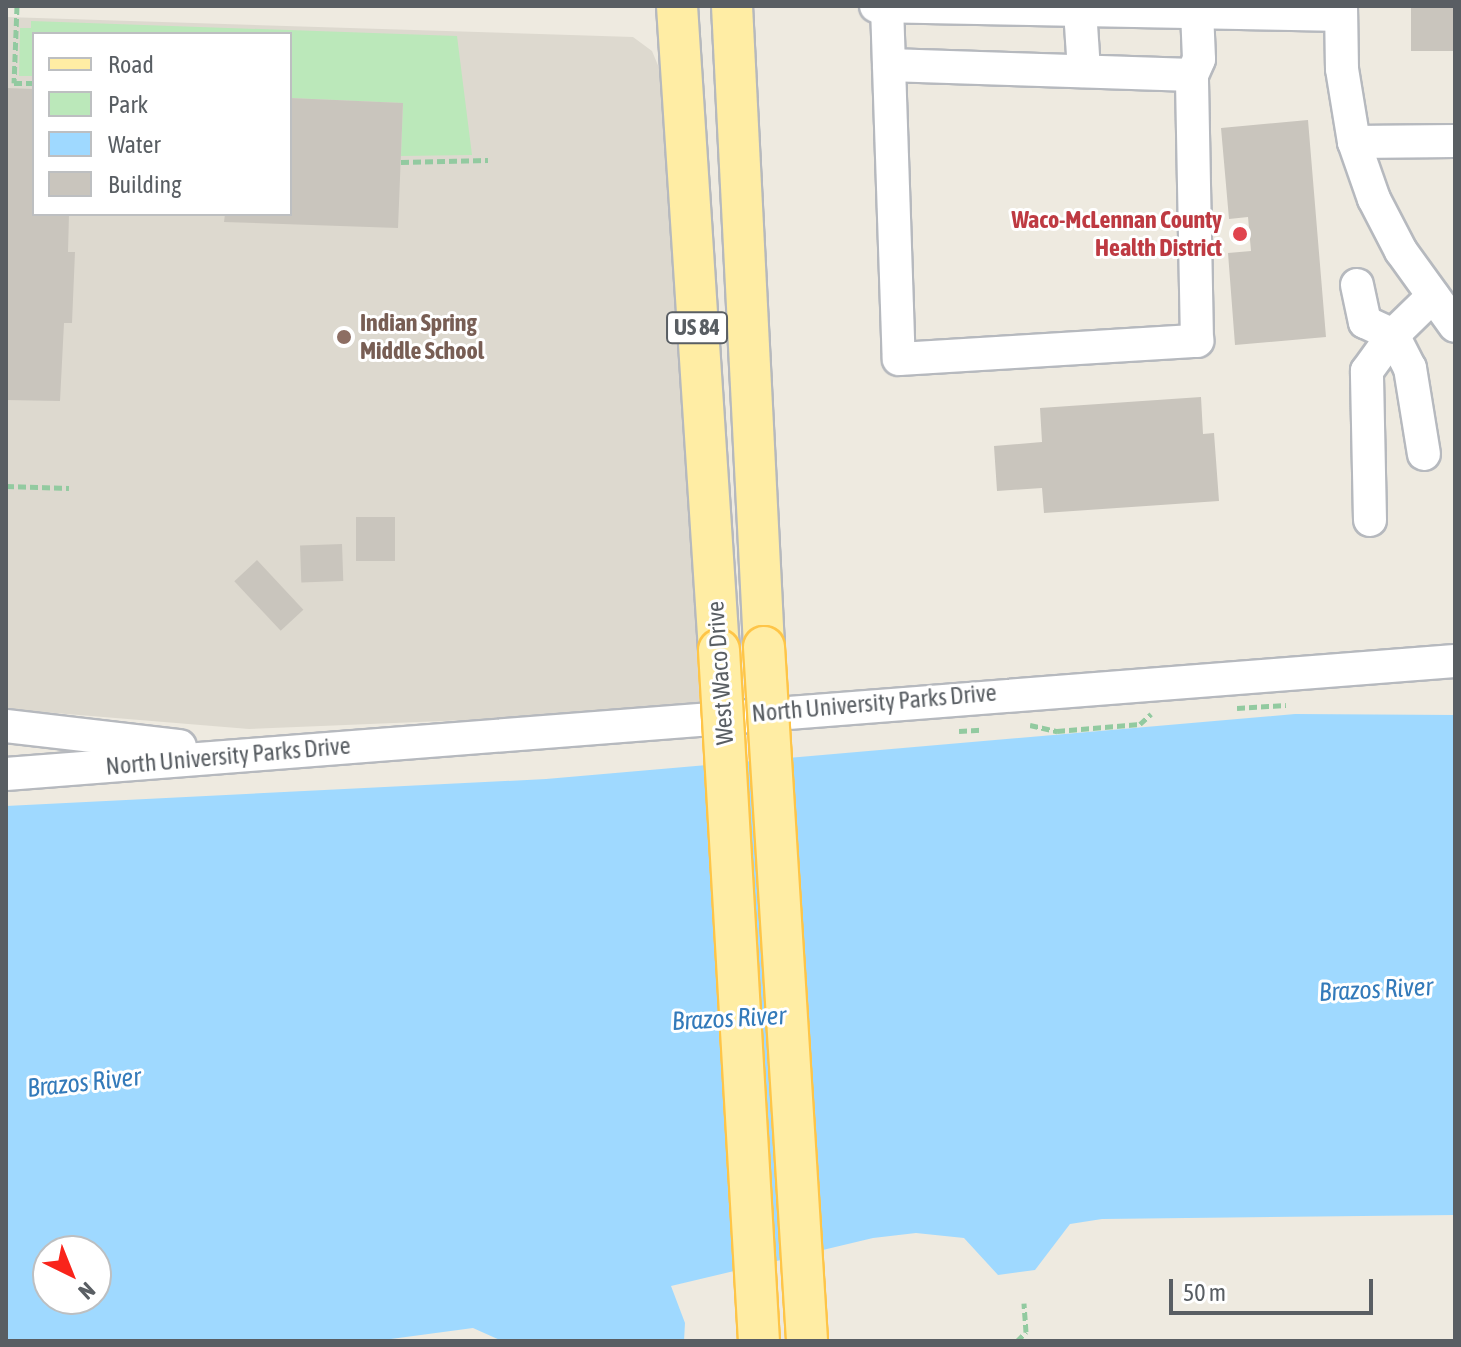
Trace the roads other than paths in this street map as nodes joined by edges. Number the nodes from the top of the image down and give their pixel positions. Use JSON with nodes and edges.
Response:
{"nodes":[{"id":1,"x":677,"y":6,"type":"edge"},
{"id":2,"x":732,"y":6,"type":"edge"},
{"id":3,"x":876,"y":6,"type":"edge"},
{"id":4,"x":887,"y":6,"type":"edge"},
{"id":5,"x":1116,"y":8,"type":"edge"},
{"id":6,"x":1080,"y":10,"type":"junction"},
{"id":7,"x":1212,"y":10,"type":"edge"},
{"id":8,"x":1341,"y":11,"type":"edge"},
{"id":9,"x":889,"y":65,"type":"junction"},
{"id":10,"x":1084,"y":71,"type":"junction"},
{"id":11,"x":1192,"y":75,"type":"junction"},
{"id":12,"x":1455,"y":141,"type":"edge"},
{"id":13,"x":1354,"y":142,"type":"junction"},
{"id":14,"x":1357,"y":285,"type":"dead end"},
{"id":15,"x":1433,"y":296,"type":"junction"},
{"id":16,"x":1455,"y":326,"type":"edge"},
{"id":17,"x":1393,"y":335,"type":"junction"},
{"id":18,"x":1424,"y":454,"type":"dead end"},
{"id":19,"x":1370,"y":520,"type":"dead end"},
{"id":20,"x":1455,"y":661,"type":"edge"},
{"id":21,"x":6,"y":726,"type":"edge"},
{"id":22,"x":250,"y":754,"type":"junction"},
{"id":23,"x":6,"y":774,"type":"edge"},
{"id":24,"x":759,"y":1341,"type":"edge"},
{"id":25,"x":807,"y":1341,"type":"edge"}],
"edges":[{"from":1,"to":24,"type":"main road","name":"West Waco Drive","number":"US 84","bridge":true},
{"from":2,"to":25,"type":"main road","name":"West Waco Drive","number":"US 84","bridge":true},
{"from":3,"to":4,"type":"street"},
{"from":4,"to":6,"type":"street"},
{"from":4,"to":9,"type":"street"},
{"from":5,"to":6,"type":"street"},
{"from":5,"to":7,"type":"street"},
{"from":6,"to":10,"type":"street"},
{"from":7,"to":8,"type":"street"},
{"from":7,"to":11,"type":"street"},
{"from":8,"to":13,"type":"street"},
{"from":9,"to":10,"type":"street"},
{"from":9,"to":11,"type":"street"},
{"from":10,"to":11,"type":"street"},
{"from":12,"to":13,"type":"street"},
{"from":13,"to":15,"type":"street"},
{"from":14,"to":17,"type":"street"},
{"from":15,"to":16,"type":"street"},
{"from":15,"to":17,"type":"street"},
{"from":17,"to":18,"type":"street"},
{"from":17,"to":19,"type":"street"},
{"from":20,"to":22,"type":"street","name":"North University Parks Drive"},
{"from":21,"to":22,"type":"street"},
{"from":22,"to":23,"type":"street","name":"North University Parks Drive"}]}
